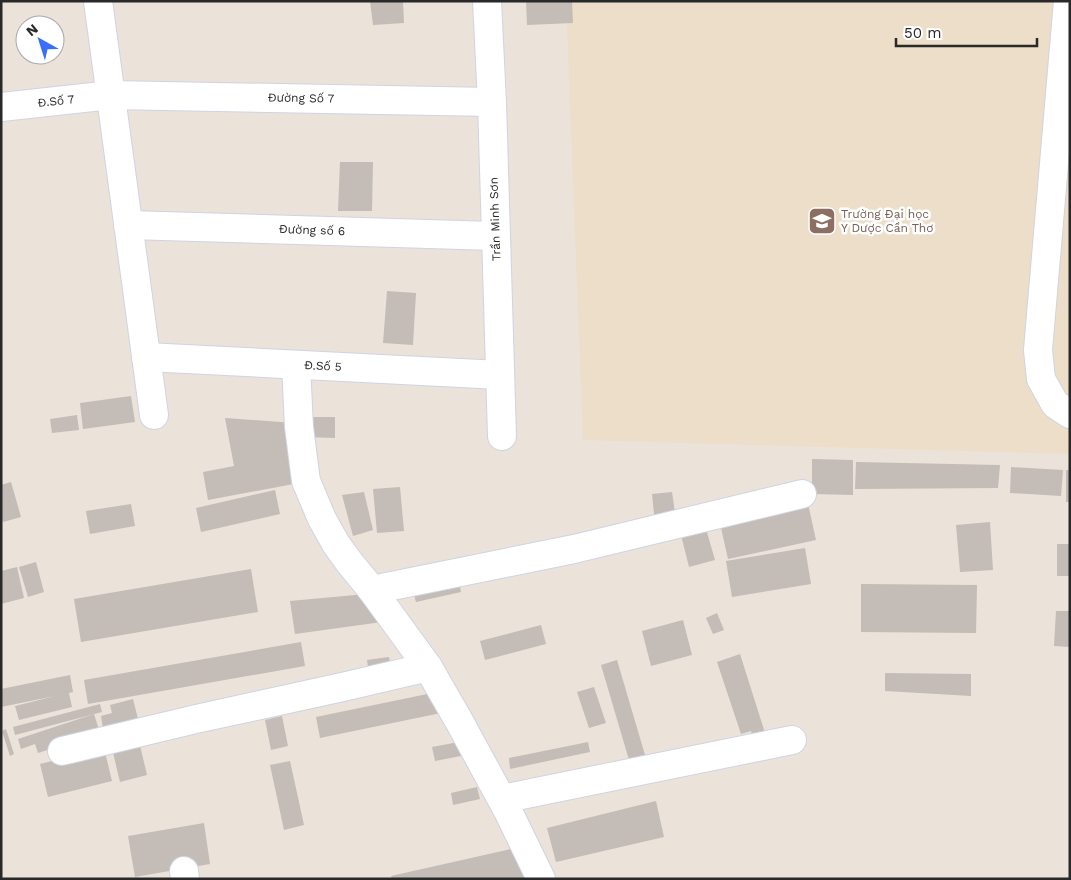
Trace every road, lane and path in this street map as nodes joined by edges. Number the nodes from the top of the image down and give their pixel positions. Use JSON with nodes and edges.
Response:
{"nodes":[{"id":1,"x":98,"y":1,"type":"edge"},
{"id":2,"x":487,"y":1,"type":"edge"},
{"id":3,"x":1068,"y":1,"type":"edge"},
{"id":4,"x":111,"y":95,"type":"junction"},
{"id":5,"x":492,"y":102,"type":"junction"},
{"id":6,"x":1,"y":107,"type":"edge"},
{"id":7,"x":128,"y":225,"type":"junction"},
{"id":8,"x":496,"y":236,"type":"junction"},
{"id":9,"x":146,"y":356,"type":"junction"},
{"id":10,"x":296,"y":365,"type":"junction"},
{"id":11,"x":500,"y":375,"type":"junction"},
{"id":12,"x":154,"y":414,"type":"dead end"},
{"id":13,"x":1070,"y":414,"type":"edge"},
{"id":14,"x":502,"y":436,"type":"dead end"},
{"id":15,"x":802,"y":494,"type":"dead end"},
{"id":16,"x":372,"y":590,"type":"junction"},
{"id":17,"x":428,"y":667,"type":"junction"},
{"id":18,"x":792,"y":740,"type":"dead end"},
{"id":19,"x":62,"y":752,"type":"dead end"},
{"id":20,"x":502,"y":798,"type":"junction"},
{"id":21,"x":541,"y":879,"type":"edge"}],
"edges":[{"from":1,"to":4,"type":"street"},
{"from":2,"to":5,"type":"street","name":"Trần Minh Sơn"},
{"from":3,"to":13,"type":"street"},
{"from":4,"to":5,"type":"street","name":"Đường Số 7"},
{"from":4,"to":6,"type":"street","name":"Đ.Số 7"},
{"from":4,"to":7,"type":"street"},
{"from":5,"to":8,"type":"street","name":"Trần Minh Sơn"},
{"from":7,"to":8,"type":"street","name":"Đường số 6"},
{"from":7,"to":9,"type":"street"},
{"from":8,"to":11,"type":"street","name":"Trần Minh Sơn"},
{"from":9,"to":10,"type":"street","name":"Đ.Số 5"},
{"from":9,"to":12,"type":"street"},
{"from":10,"to":11,"type":"street","name":"Đ.Số 5"},
{"from":10,"to":16,"type":"street"},
{"from":11,"to":14,"type":"street","name":"Trần Minh Sơn"},
{"from":15,"to":16,"type":"street"},
{"from":16,"to":17,"type":"street"},
{"from":17,"to":19,"type":"street"},
{"from":17,"to":20,"type":"street"},
{"from":18,"to":20,"type":"street"},
{"from":20,"to":21,"type":"street"}]}
